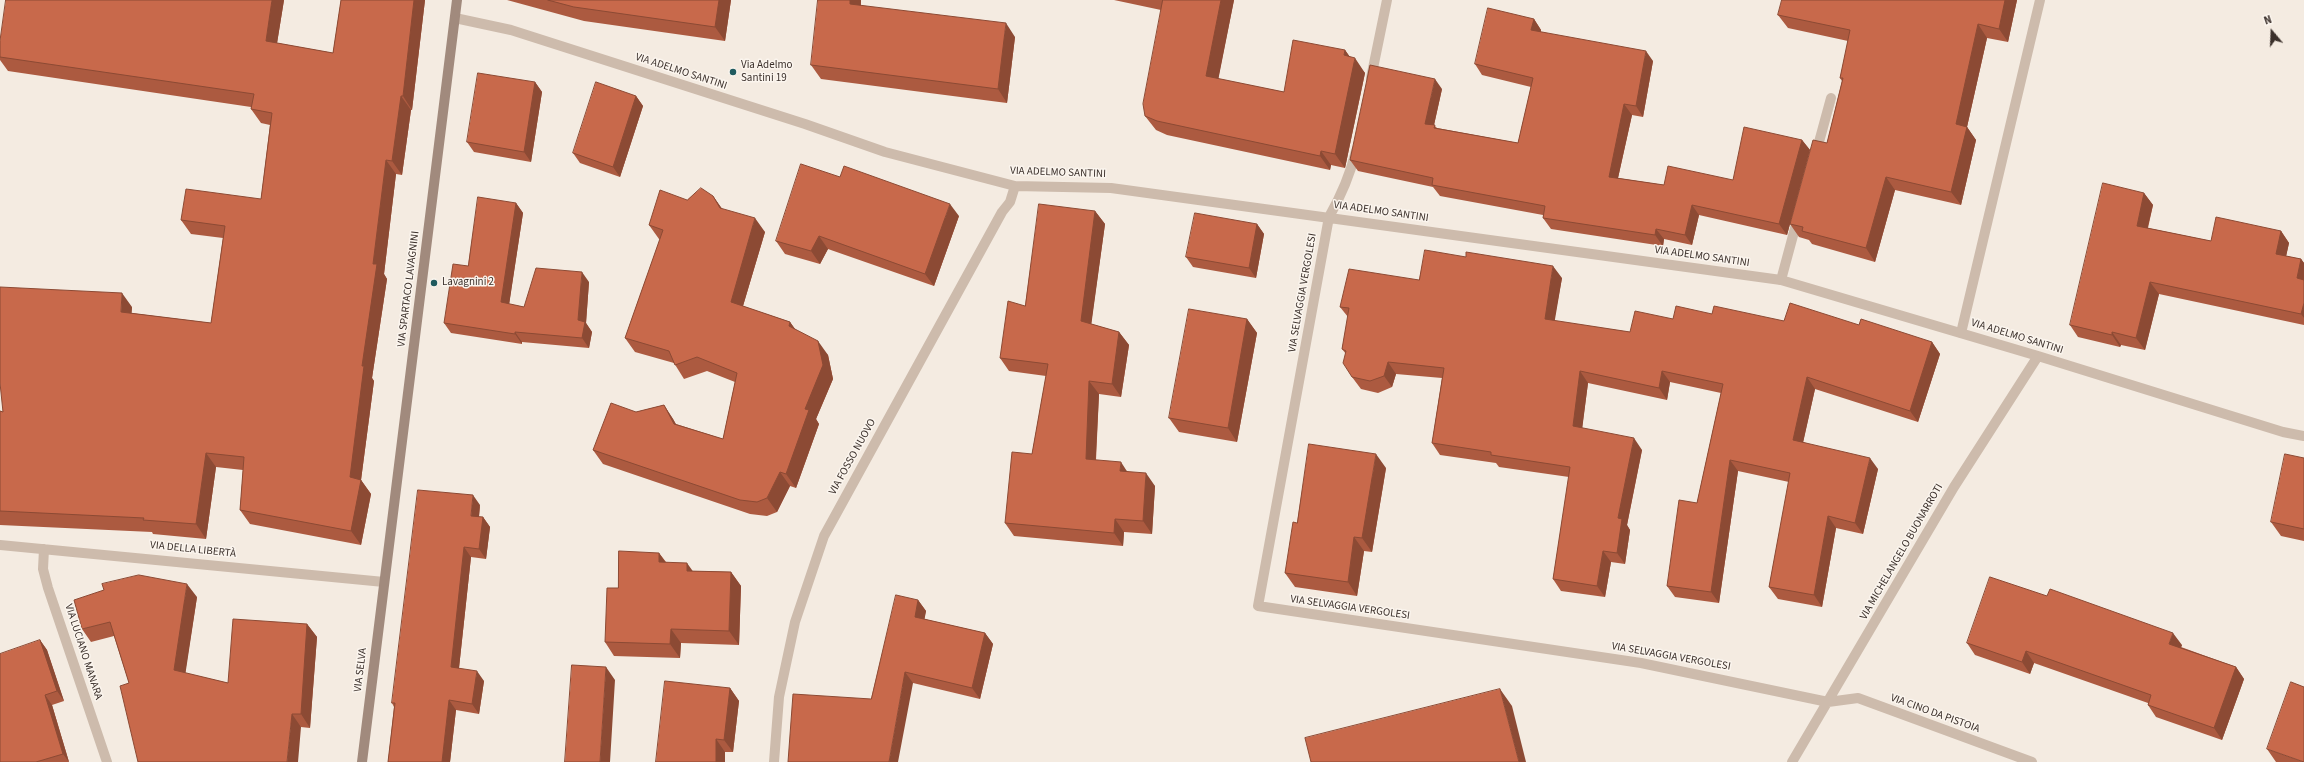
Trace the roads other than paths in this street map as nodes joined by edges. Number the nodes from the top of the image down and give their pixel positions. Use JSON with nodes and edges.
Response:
{"nodes":[{"id":1,"x":457,"y":0,"type":"edge"},
{"id":2,"x":1387,"y":0,"type":"edge"},
{"id":3,"x":2040,"y":0,"type":"edge"},
{"id":4,"x":455,"y":18,"type":"junction"},
{"id":5,"x":1369,"y":86,"type":"edge"},
{"id":6,"x":1831,"y":98,"type":"dead end"},
{"id":7,"x":1358,"y":140,"type":"edge"},
{"id":8,"x":1812,"y":166,"type":"edge"},
{"id":9,"x":1015,"y":186,"type":"junction"},
{"id":10,"x":1802,"y":204,"type":"edge"},
{"id":11,"x":1329,"y":217,"type":"junction"},
{"id":12,"x":1781,"y":280,"type":"junction"},
{"id":13,"x":1960,"y":333,"type":"junction"},
{"id":14,"x":2038,"y":356,"type":"junction"},
{"id":15,"x":2304,"y":436,"type":"edge"},
{"id":16,"x":0,"y":545,"type":"edge"},
{"id":17,"x":44,"y":549,"type":"junction"},
{"id":18,"x":384,"y":582,"type":"junction"},
{"id":19,"x":1828,"y":702,"type":"junction"},
{"id":20,"x":107,"y":762,"type":"edge"},
{"id":21,"x":362,"y":762,"type":"edge"},
{"id":22,"x":774,"y":762,"type":"edge"},
{"id":23,"x":1792,"y":762,"type":"edge"},
{"id":24,"x":2032,"y":762,"type":"edge"}],
"edges":[{"from":1,"to":4,"type":"main road","name":"VIA SPARTACO LAVAGNINI"},
{"from":2,"to":5,"type":"street"},
{"from":3,"to":13,"type":"street"},
{"from":4,"to":9,"type":"street","name":"VIA ADELMO SANTINI"},
{"from":4,"to":18,"type":"main road","name":"VIA SPARTACO LAVAGNINI"},
{"from":6,"to":8,"type":"street"},
{"from":7,"to":11,"type":"street"},
{"from":9,"to":11,"type":"street","name":"VIA ADELMO SANTINI"},
{"from":9,"to":22,"type":"street","name":"VIA FOSSO NUOVO"},
{"from":10,"to":12,"type":"street"},
{"from":11,"to":12,"type":"street","name":"VIA ADELMO SANTINI"},
{"from":11,"to":19,"type":"street","name":"VIA SELVAGGIA VERGOLESI"},
{"from":12,"to":13,"type":"street","name":"VIA ADELMO SANTINI"},
{"from":13,"to":14,"type":"street","name":"VIA ADELMO SANTINI"},
{"from":14,"to":15,"type":"street","name":"VIA ADELMO SANTINI"},
{"from":14,"to":19,"type":"street","name":"VIA MICHELANGELO BUONARROTI"},
{"from":16,"to":17,"type":"street","name":"VIA DELLA LIBERTÀ"},
{"from":17,"to":18,"type":"street","name":"VIA DELLA LIBERTÀ"},
{"from":17,"to":20,"type":"street","name":"VIA LUCIANO MANARA"},
{"from":18,"to":21,"type":"main road","name":"VIA SELVA"},
{"from":19,"to":23,"type":"street","name":"VIA MICHELANGELO BUONARROTI"},
{"from":19,"to":24,"type":"street","name":"VIA CINO DA PISTOIA"}]}
